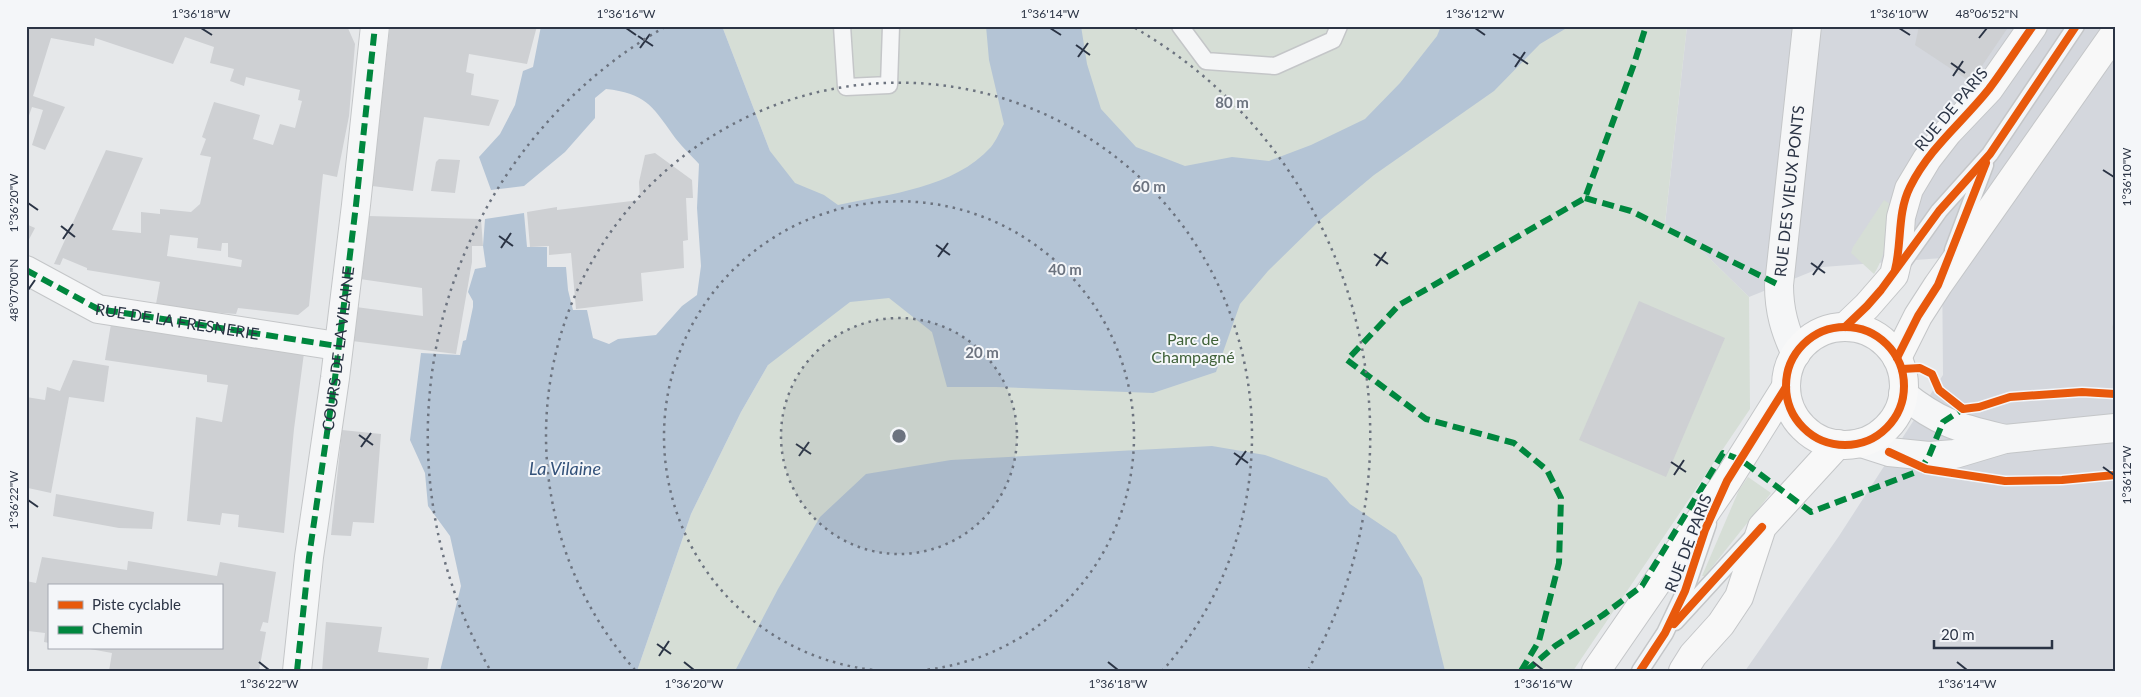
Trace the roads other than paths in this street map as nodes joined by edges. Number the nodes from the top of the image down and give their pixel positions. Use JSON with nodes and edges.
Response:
{"nodes":[{"id":1,"x":375,"y":26,"type":"edge"},
{"id":2,"x":842,"y":26,"type":"edge"},
{"id":3,"x":891,"y":26,"type":"edge"},
{"id":4,"x":1180,"y":26,"type":"edge"},
{"id":5,"x":1340,"y":26,"type":"edge"},
{"id":6,"x":1807,"y":26,"type":"edge"},
{"id":7,"x":2032,"y":26,"type":"edge"},
{"id":8,"x":2076,"y":26,"type":"edge"},
{"id":9,"x":2115,"y":33,"type":"edge"},
{"id":10,"x":1990,"y":154,"type":"junction"},
{"id":11,"x":26,"y":270,"type":"edge"},
{"id":12,"x":1894,"y":275,"type":"junction"},
{"id":13,"x":1938,"y":285,"type":"junction"},
{"id":14,"x":1845,"y":327,"type":"junction"},
{"id":15,"x":337,"y":346,"type":"junction"},
{"id":16,"x":1796,"y":354,"type":"junction"},
{"id":17,"x":1897,"y":358,"type":"junction"},
{"id":18,"x":1786,"y":387,"type":"junction"},
{"id":19,"x":1903,"y":394,"type":"junction"},
{"id":20,"x":2115,"y":428,"type":"edge"},
{"id":21,"x":2005,"y":439,"type":"junction"},
{"id":22,"x":1850,"y":443,"type":"junction"},
{"id":23,"x":1727,"y":481,"type":"junction"},
{"id":24,"x":1762,"y":527,"type":"junction"},
{"id":25,"x":1665,"y":633,"type":"junction"},
{"id":26,"x":297,"y":671,"type":"edge"},
{"id":27,"x":1596,"y":671,"type":"edge"},
{"id":28,"x":1640,"y":671,"type":"edge"},
{"id":29,"x":1683,"y":671,"type":"edge"}],
"edges":[{"from":1,"to":15,"type":"street","name":"COURS DE LA VILAINE"},
{"from":2,"to":3,"type":"lane"},
{"from":4,"to":5,"type":"lane"},
{"from":6,"to":16,"type":"street","name":"RUE DES VIEUX PONTS"},
{"from":7,"to":12,"type":"main road","name":"RUE DE PARIS"},
{"from":8,"to":10,"type":"lane","name":"RUE DE PARIS"},
{"from":9,"to":13,"type":"main road","name":"RUE DE PARIS"},
{"from":10,"to":12,"type":"lane","name":"RUE DE PARIS"},
{"from":10,"to":13,"type":"lane","name":"RUE DE PARIS"},
{"from":11,"to":15,"type":"street","name":"RUE DE LA FRESNERIE"},
{"from":12,"to":14,"type":"main road","name":"RUE DE PARIS"},
{"from":13,"to":17,"type":"main road","name":"RUE DE PARIS"},
{"from":14,"to":16,"type":"main road"},
{"from":14,"to":17,"type":"main road"},
{"from":15,"to":26,"type":"street","name":"COURS DE LA VILAINE"},
{"from":16,"to":18,"type":"main road"},
{"from":17,"to":19,"type":"main road"},
{"from":18,"to":22,"type":"main road"},
{"from":18,"to":23,"type":"main road","name":"RUE DE PARIS"},
{"from":19,"to":21,"type":"street"},
{"from":19,"to":22,"type":"main road"},
{"from":20,"to":21,"type":"street"},
{"from":21,"to":22,"type":"street"},
{"from":22,"to":24,"type":"main road","name":"RUE DE PARIS"},
{"from":23,"to":25,"type":"lane","name":"RUE DE PARIS"},
{"from":23,"to":27,"type":"main road","name":"RUE DE PARIS"},
{"from":24,"to":25,"type":"lane","name":"RUE DE PARIS"},
{"from":24,"to":29,"type":"main road","name":"RUE DE PARIS"},
{"from":25,"to":28,"type":"lane","name":"RUE DE PARIS"}]}
